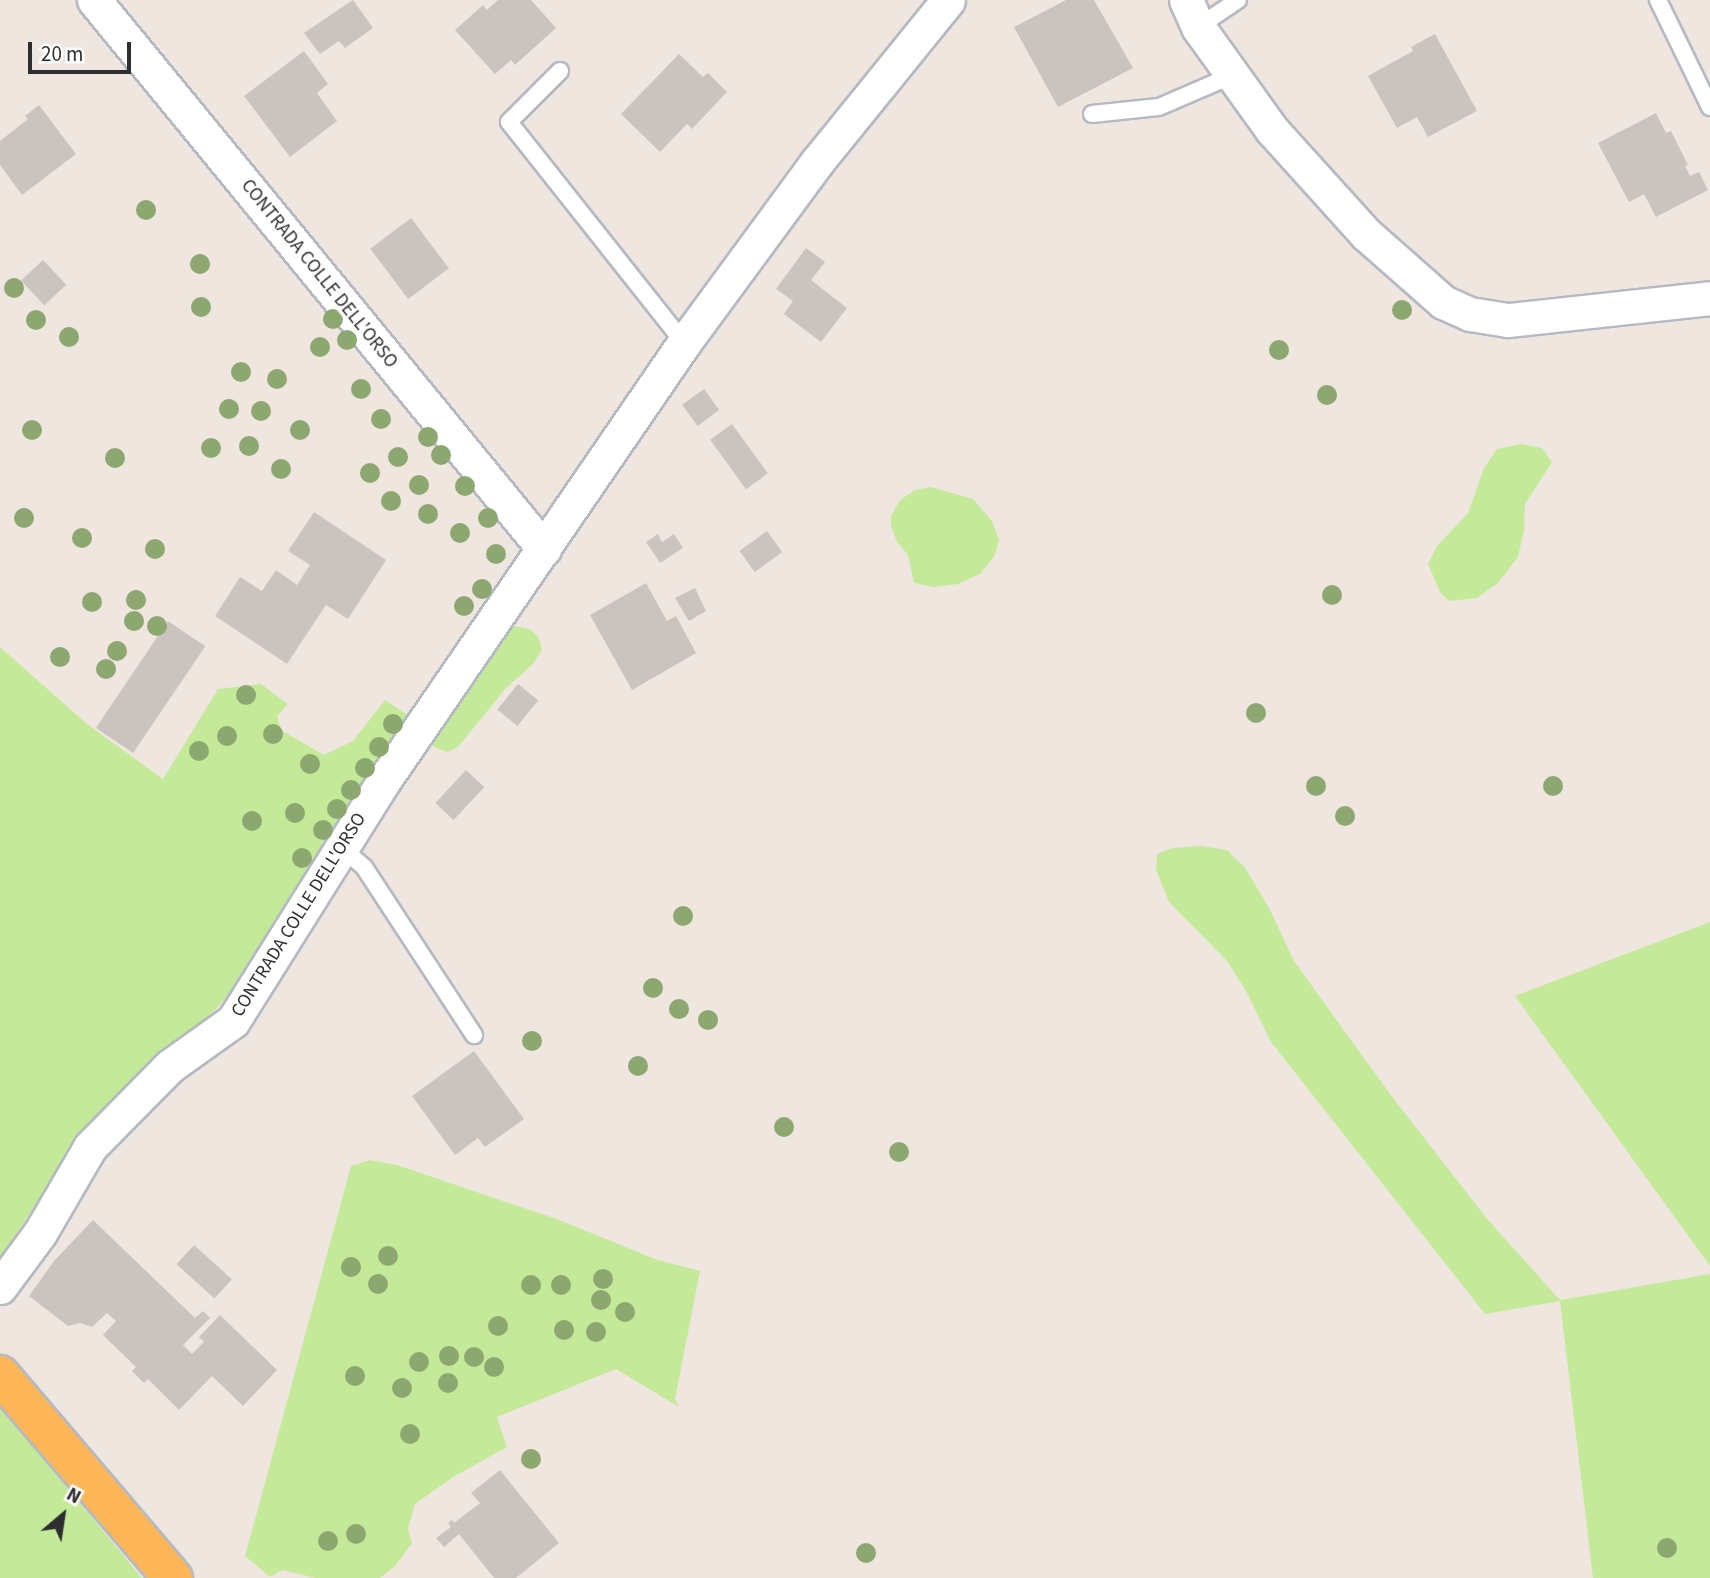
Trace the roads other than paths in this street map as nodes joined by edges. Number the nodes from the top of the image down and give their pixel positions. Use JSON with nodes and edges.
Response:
{"nodes":[{"id":1,"x":94,"y":0,"type":"edge"},
{"id":2,"x":948,"y":0,"type":"edge"},
{"id":3,"x":1238,"y":0,"type":"edge"},
{"id":4,"x":1658,"y":0,"type":"edge"},
{"id":5,"x":1192,"y":14,"type":"edge"},
{"id":6,"x":560,"y":71,"type":"dead end"},
{"id":7,"x":1233,"y":75,"type":"junction"},
{"id":8,"x":1710,"y":107,"type":"edge"},
{"id":9,"x":1092,"y":114,"type":"dead end"},
{"id":10,"x":1710,"y":298,"type":"edge"},
{"id":11,"x":684,"y":343,"type":"junction"},
{"id":12,"x":544,"y":549,"type":"junction"},
{"id":13,"x":342,"y":848,"type":"junction"},
{"id":14,"x":474,"y":1035,"type":"dead end"},
{"id":15,"x":0,"y":1287,"type":"edge"},
{"id":16,"x":0,"y":1375,"type":"edge"},
{"id":17,"x":173,"y":1578,"type":"edge"}],
"edges":[{"from":1,"to":12,"type":"street","name":"CONTRADA COLLE DELL'ORSO"},
{"from":2,"to":11,"type":"street","name":"CONTRADA COLLE DELL'ORSO"},
{"from":3,"to":5,"type":"lane"},
{"from":4,"to":8,"type":"lane"},
{"from":5,"to":7,"type":"street"},
{"from":6,"to":11,"type":"lane"},
{"from":7,"to":9,"type":"lane"},
{"from":7,"to":10,"type":"street"},
{"from":11,"to":12,"type":"street","name":"CONTRADA COLLE DELL'ORSO"},
{"from":12,"to":13,"type":"street","name":"CONTRADA COLLE DELL'ORSO"},
{"from":13,"to":14,"type":"lane"},
{"from":13,"to":15,"type":"street","name":"CONTRADA COLLE DELL'ORSO"},
{"from":16,"to":17,"type":"main road"}]}
